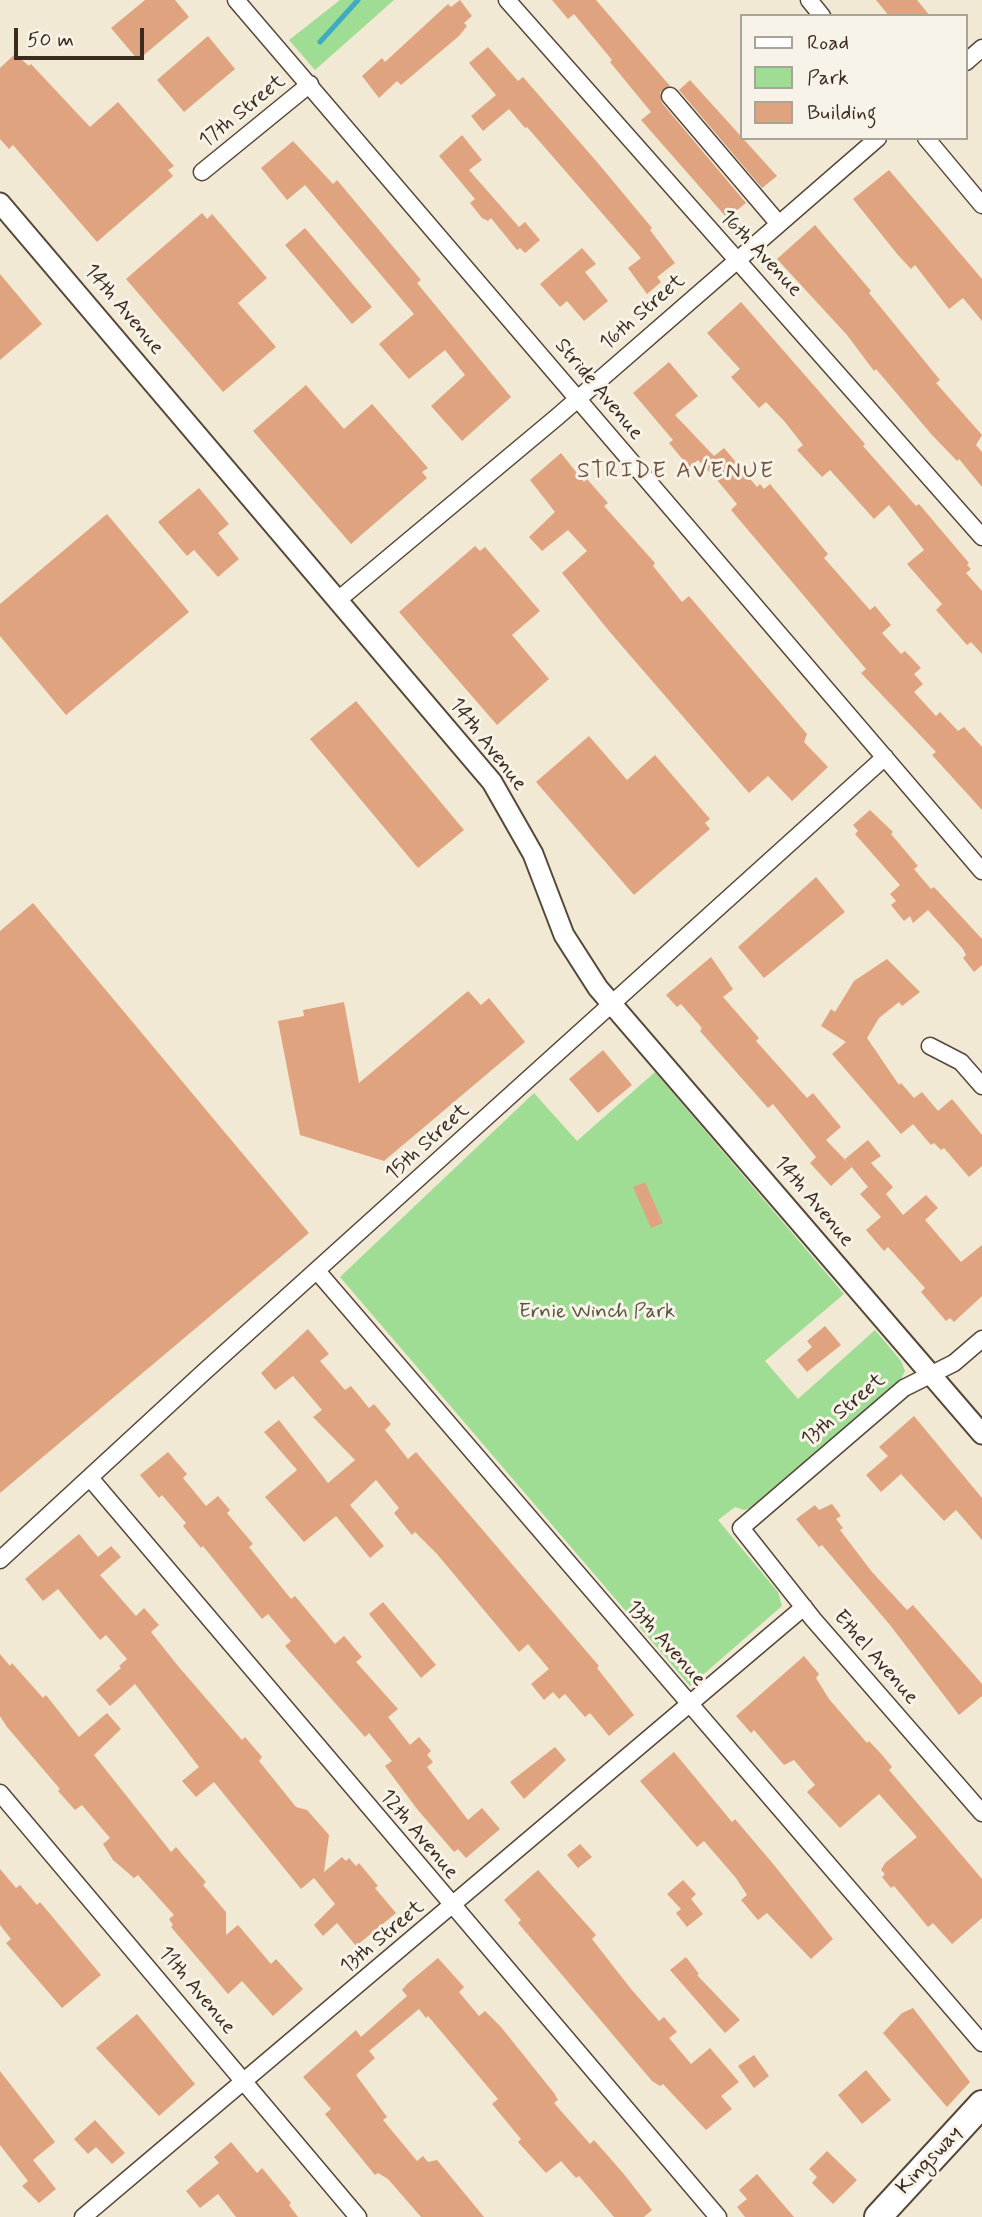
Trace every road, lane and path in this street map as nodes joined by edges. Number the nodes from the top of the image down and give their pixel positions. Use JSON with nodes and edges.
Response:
{"nodes":[{"id":1,"x":236,"y":0,"type":"edge"},
{"id":2,"x":507,"y":0,"type":"edge"},
{"id":3,"x":809,"y":0,"type":"edge"},
{"id":4,"x":820,"y":14,"type":"edge"},
{"id":5,"x":982,"y":48,"type":"edge"},
{"id":6,"x":968,"y":60,"type":"edge"},
{"id":7,"x":310,"y":84,"type":"junction"},
{"id":8,"x":670,"y":96,"type":"dead end"},
{"id":9,"x":876,"y":140,"type":"edge"},
{"id":10,"x":928,"y":140,"type":"edge"},
{"id":11,"x":202,"y":172,"type":"dead end"},
{"id":12,"x":0,"y":203,"type":"edge"},
{"id":13,"x":982,"y":205,"type":"edge"},
{"id":14,"x":779,"y":224,"type":"junction"},
{"id":15,"x":737,"y":261,"type":"junction"},
{"id":16,"x":578,"y":398,"type":"junction"},
{"id":17,"x":982,"y":537,"type":"edge"},
{"id":18,"x":338,"y":600,"type":"junction"},
{"id":19,"x":885,"y":757,"type":"junction"},
{"id":20,"x":982,"y":871,"type":"edge"},
{"id":21,"x":611,"y":1004,"type":"junction"},
{"id":22,"x":930,"y":1046,"type":"dead end"},
{"id":23,"x":982,"y":1086,"type":"edge"},
{"id":24,"x":317,"y":1271,"type":"junction"},
{"id":25,"x":982,"y":1339,"type":"edge"},
{"id":26,"x":931,"y":1375,"type":"junction"},
{"id":27,"x":982,"y":1434,"type":"edge"},
{"id":28,"x":90,"y":1478,"type":"junction"},
{"id":29,"x":741,"y":1528,"type":"joint"},
{"id":30,"x":0,"y":1560,"type":"edge"},
{"id":31,"x":804,"y":1606,"type":"junction"},
{"id":32,"x":690,"y":1703,"type":"junction"},
{"id":33,"x":0,"y":1793,"type":"edge"},
{"id":34,"x":982,"y":1813,"type":"edge"},
{"id":35,"x":452,"y":1907,"type":"junction"},
{"id":36,"x":982,"y":2043,"type":"edge"},
{"id":37,"x":244,"y":2081,"type":"junction"},
{"id":38,"x":982,"y":2104,"type":"edge"},
{"id":39,"x":83,"y":2217,"type":"edge"},
{"id":40,"x":358,"y":2217,"type":"edge"},
{"id":41,"x":718,"y":2217,"type":"edge"},
{"id":42,"x":878,"y":2217,"type":"edge"}],
"edges":[{"from":1,"to":7,"type":"street","name":"Stride Avenue"},
{"from":2,"to":15,"type":"street","name":"16th Avenue"},
{"from":3,"to":4,"type":"street"},
{"from":5,"to":6,"type":"street"},
{"from":7,"to":11,"type":"street","name":"17th Street"},
{"from":7,"to":16,"type":"street","name":"Stride Avenue"},
{"from":8,"to":14,"type":"street"},
{"from":9,"to":14,"type":"street","name":"16th Street"},
{"from":10,"to":13,"type":"street"},
{"from":12,"to":18,"type":"street","name":"14th Avenue"},
{"from":14,"to":15,"type":"street","name":"16th Street"},
{"from":15,"to":16,"type":"street","name":"16th Street"},
{"from":15,"to":17,"type":"street","name":"16th Avenue"},
{"from":16,"to":18,"type":"street","name":"16th Street"},
{"from":16,"to":19,"type":"street","name":"Stride Avenue"},
{"from":18,"to":21,"type":"street","name":"14th Avenue"},
{"from":19,"to":20,"type":"street","name":"Stride Avenue"},
{"from":19,"to":21,"type":"street","name":"15th Street"},
{"from":21,"to":24,"type":"street","name":"15th Street"},
{"from":21,"to":26,"type":"street","name":"14th Avenue"},
{"from":22,"to":23,"type":"street"},
{"from":24,"to":28,"type":"street","name":"15th Street"},
{"from":24,"to":32,"type":"street","name":"13th Avenue"},
{"from":25,"to":26,"type":"street","name":"13th Street"},
{"from":26,"to":27,"type":"street","name":"14th Avenue"},
{"from":26,"to":29,"type":"street","name":"13th Street"},
{"from":28,"to":30,"type":"street","name":"15th Street"},
{"from":28,"to":35,"type":"street","name":"12th Avenue"},
{"from":29,"to":31,"type":"street","name":"Ethel Avenue"},
{"from":31,"to":32,"type":"street","name":"13th Street"},
{"from":31,"to":34,"type":"street","name":"Ethel Avenue"},
{"from":32,"to":35,"type":"street","name":"13th Street"},
{"from":32,"to":36,"type":"street","name":"13th Avenue"},
{"from":33,"to":37,"type":"street","name":"11th Avenue"},
{"from":35,"to":37,"type":"street","name":"13th Street"},
{"from":35,"to":41,"type":"street","name":"12th Avenue"},
{"from":37,"to":39,"type":"street","name":"13th Street"},
{"from":37,"to":40,"type":"street","name":"11th Avenue"},
{"from":38,"to":42,"type":"main road","name":"Kingsway"}]}
